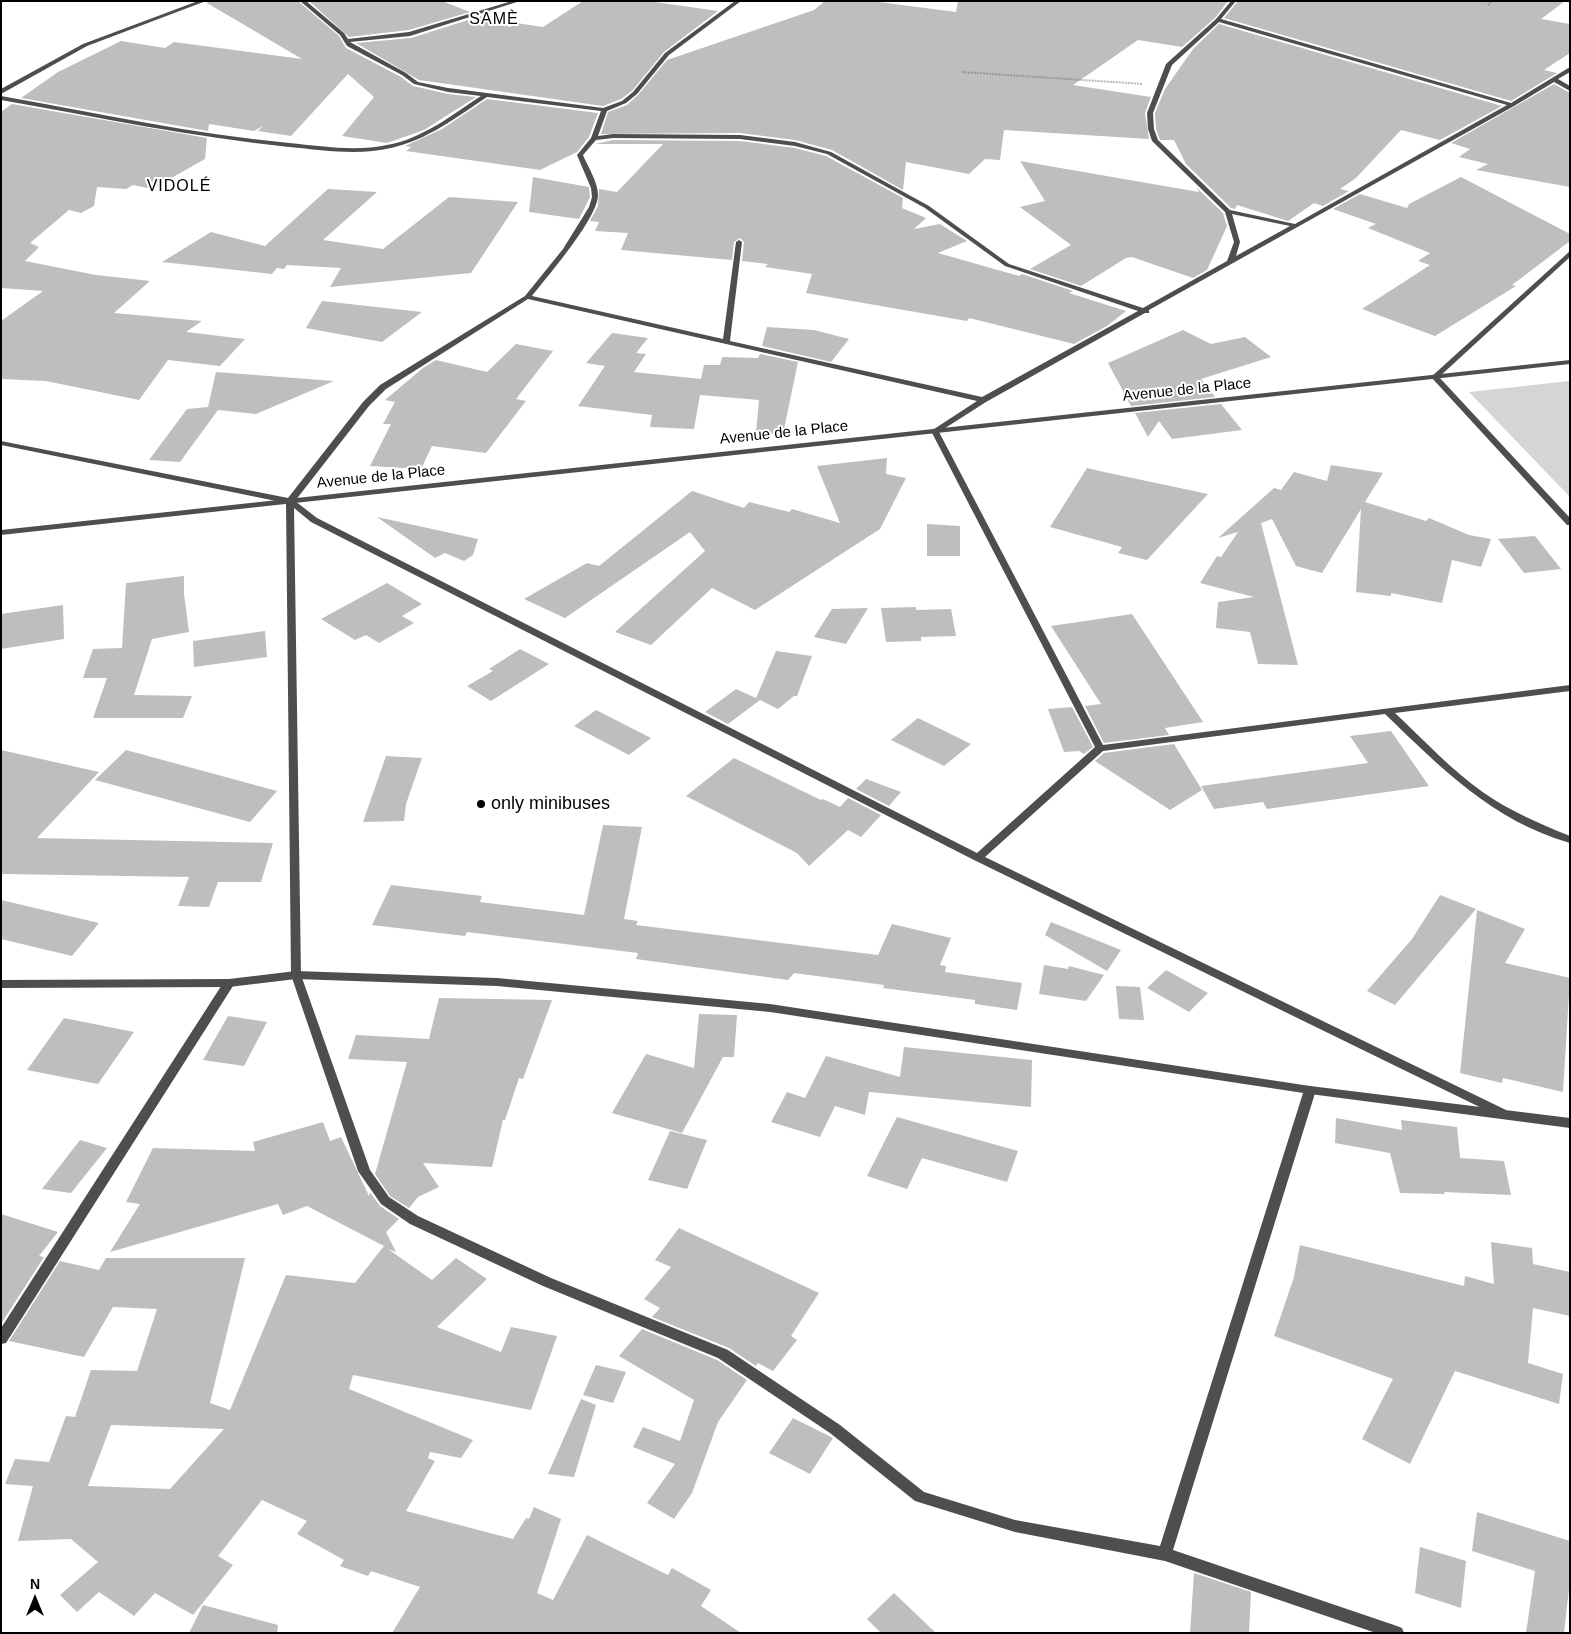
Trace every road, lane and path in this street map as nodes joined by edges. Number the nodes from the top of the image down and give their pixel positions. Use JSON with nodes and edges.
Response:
{"nodes":[{"id":1,"x":204,"y":1,"type":"edge"},
{"id":2,"x":302,"y":1,"type":"edge"},
{"id":3,"x":518,"y":1,"type":"edge"},
{"id":4,"x":739,"y":1,"type":"edge"},
{"id":5,"x":1234,"y":1,"type":"edge"},
{"id":6,"x":1492,"y":1,"type":"edge"},
{"id":7,"x":1488,"y":4,"type":"dead end"},
{"id":8,"x":1218,"y":20,"type":"junction"},
{"id":9,"x":346,"y":41,"type":"junction"},
{"id":10,"x":1570,"y":69,"type":"edge"},
{"id":11,"x":962,"y":72,"type":"dead end"},
{"id":12,"x":1555,"y":80,"type":"junction"},
{"id":13,"x":1161,"y":86,"type":"junction"},
{"id":14,"x":1570,"y":89,"type":"edge"},
{"id":15,"x":1,"y":92,"type":"edge"},
{"id":16,"x":486,"y":95,"type":"junction"},
{"id":17,"x":1,"y":98,"type":"edge"},
{"id":18,"x":1512,"y":106,"type":"junction"},
{"id":19,"x":604,"y":110,"type":"junction"},
{"id":20,"x":594,"y":138,"type":"junction"},
{"id":21,"x":1228,"y":211,"type":"junction"},
{"id":22,"x":1297,"y":226,"type":"junction"},
{"id":23,"x":739,"y":242,"type":"dead end"},
{"id":24,"x":1570,"y":253,"type":"edge"},
{"id":25,"x":1230,"y":263,"type":"junction"},
{"id":26,"x":527,"y":297,"type":"junction"},
{"id":27,"x":1146,"y":311,"type":"junction"},
{"id":28,"x":726,"y":342,"type":"junction"},
{"id":29,"x":1570,"y":362,"type":"edge"},
{"id":30,"x":1435,"y":377,"type":"junction"},
{"id":31,"x":983,"y":400,"type":"junction"},
{"id":32,"x":936,"y":431,"type":"junction"},
{"id":33,"x":1,"y":443,"type":"edge"},
{"id":34,"x":290,"y":501,"type":"junction"},
{"id":35,"x":1570,"y":523,"type":"edge"},
{"id":36,"x":1,"y":533,"type":"edge"},
{"id":37,"x":1570,"y":688,"type":"edge"},
{"id":38,"x":1388,"y":712,"type":"junction"},
{"id":39,"x":1100,"y":748,"type":"junction"},
{"id":40,"x":1570,"y":840,"type":"edge"},
{"id":41,"x":978,"y":858,"type":"junction"},
{"id":42,"x":296,"y":974,"type":"junction"},
{"id":43,"x":229,"y":983,"type":"junction"},
{"id":44,"x":1,"y":984,"type":"edge"},
{"id":45,"x":1310,"y":1090,"type":"junction"},
{"id":46,"x":1502,"y":1113,"type":"junction"},
{"id":47,"x":1570,"y":1123,"type":"edge"},
{"id":48,"x":1,"y":1339,"type":"edge"},
{"id":49,"x":1165,"y":1554,"type":"junction"},
{"id":50,"x":1397,"y":1633,"type":"edge"}],
"edges":[{"from":1,"to":15,"type":"street"},
{"from":2,"to":9,"type":"street"},
{"from":3,"to":9,"type":"street"},
{"from":4,"to":19,"type":"street"},
{"from":5,"to":8,"type":"street"},
{"from":6,"to":7,"type":"path"},
{"from":8,"to":13,"type":"street"},
{"from":8,"to":18,"type":"street"},
{"from":9,"to":16,"type":"street"},
{"from":10,"to":12,"type":"street"},
{"from":11,"to":13,"type":"path"},
{"from":12,"to":14,"type":"street"},
{"from":12,"to":18,"type":"street"},
{"from":13,"to":21,"type":"street"},
{"from":16,"to":17,"type":"street"},
{"from":16,"to":19,"type":"street"},
{"from":18,"to":22,"type":"street"},
{"from":19,"to":20,"type":"street"},
{"from":20,"to":26,"type":"street"},
{"from":20,"to":27,"type":"street"},
{"from":21,"to":22,"type":"street"},
{"from":21,"to":25,"type":"street"},
{"from":22,"to":25,"type":"street"},
{"from":23,"to":28,"type":"street"},
{"from":24,"to":30,"type":"street"},
{"from":25,"to":27,"type":"street"},
{"from":26,"to":28,"type":"street"},
{"from":26,"to":34,"type":"street"},
{"from":27,"to":31,"type":"street"},
{"from":28,"to":31,"type":"street"},
{"from":29,"to":30,"type":"street","name":"Avenue de la Place"},
{"from":30,"to":32,"type":"street","name":"Avenue de la Place"},
{"from":30,"to":35,"type":"street"},
{"from":31,"to":32,"type":"street"},
{"from":32,"to":34,"type":"street","name":"Avenue de la Place"},
{"from":32,"to":39,"type":"street"},
{"from":33,"to":34,"type":"street"},
{"from":34,"to":36,"type":"street","name":"Avenue de la Place"},
{"from":34,"to":41,"type":"street"},
{"from":34,"to":42,"type":"street"},
{"from":37,"to":38,"type":"street"},
{"from":38,"to":39,"type":"street"},
{"from":38,"to":40,"type":"street"},
{"from":39,"to":41,"type":"street"},
{"from":41,"to":46,"type":"street"},
{"from":42,"to":43,"type":"street"},
{"from":42,"to":45,"type":"street"},
{"from":42,"to":49,"type":"street"},
{"from":43,"to":44,"type":"street"},
{"from":43,"to":48,"type":"street"},
{"from":45,"to":46,"type":"street"},
{"from":45,"to":49,"type":"street"},
{"from":46,"to":47,"type":"street"},
{"from":49,"to":50,"type":"street"}]}
